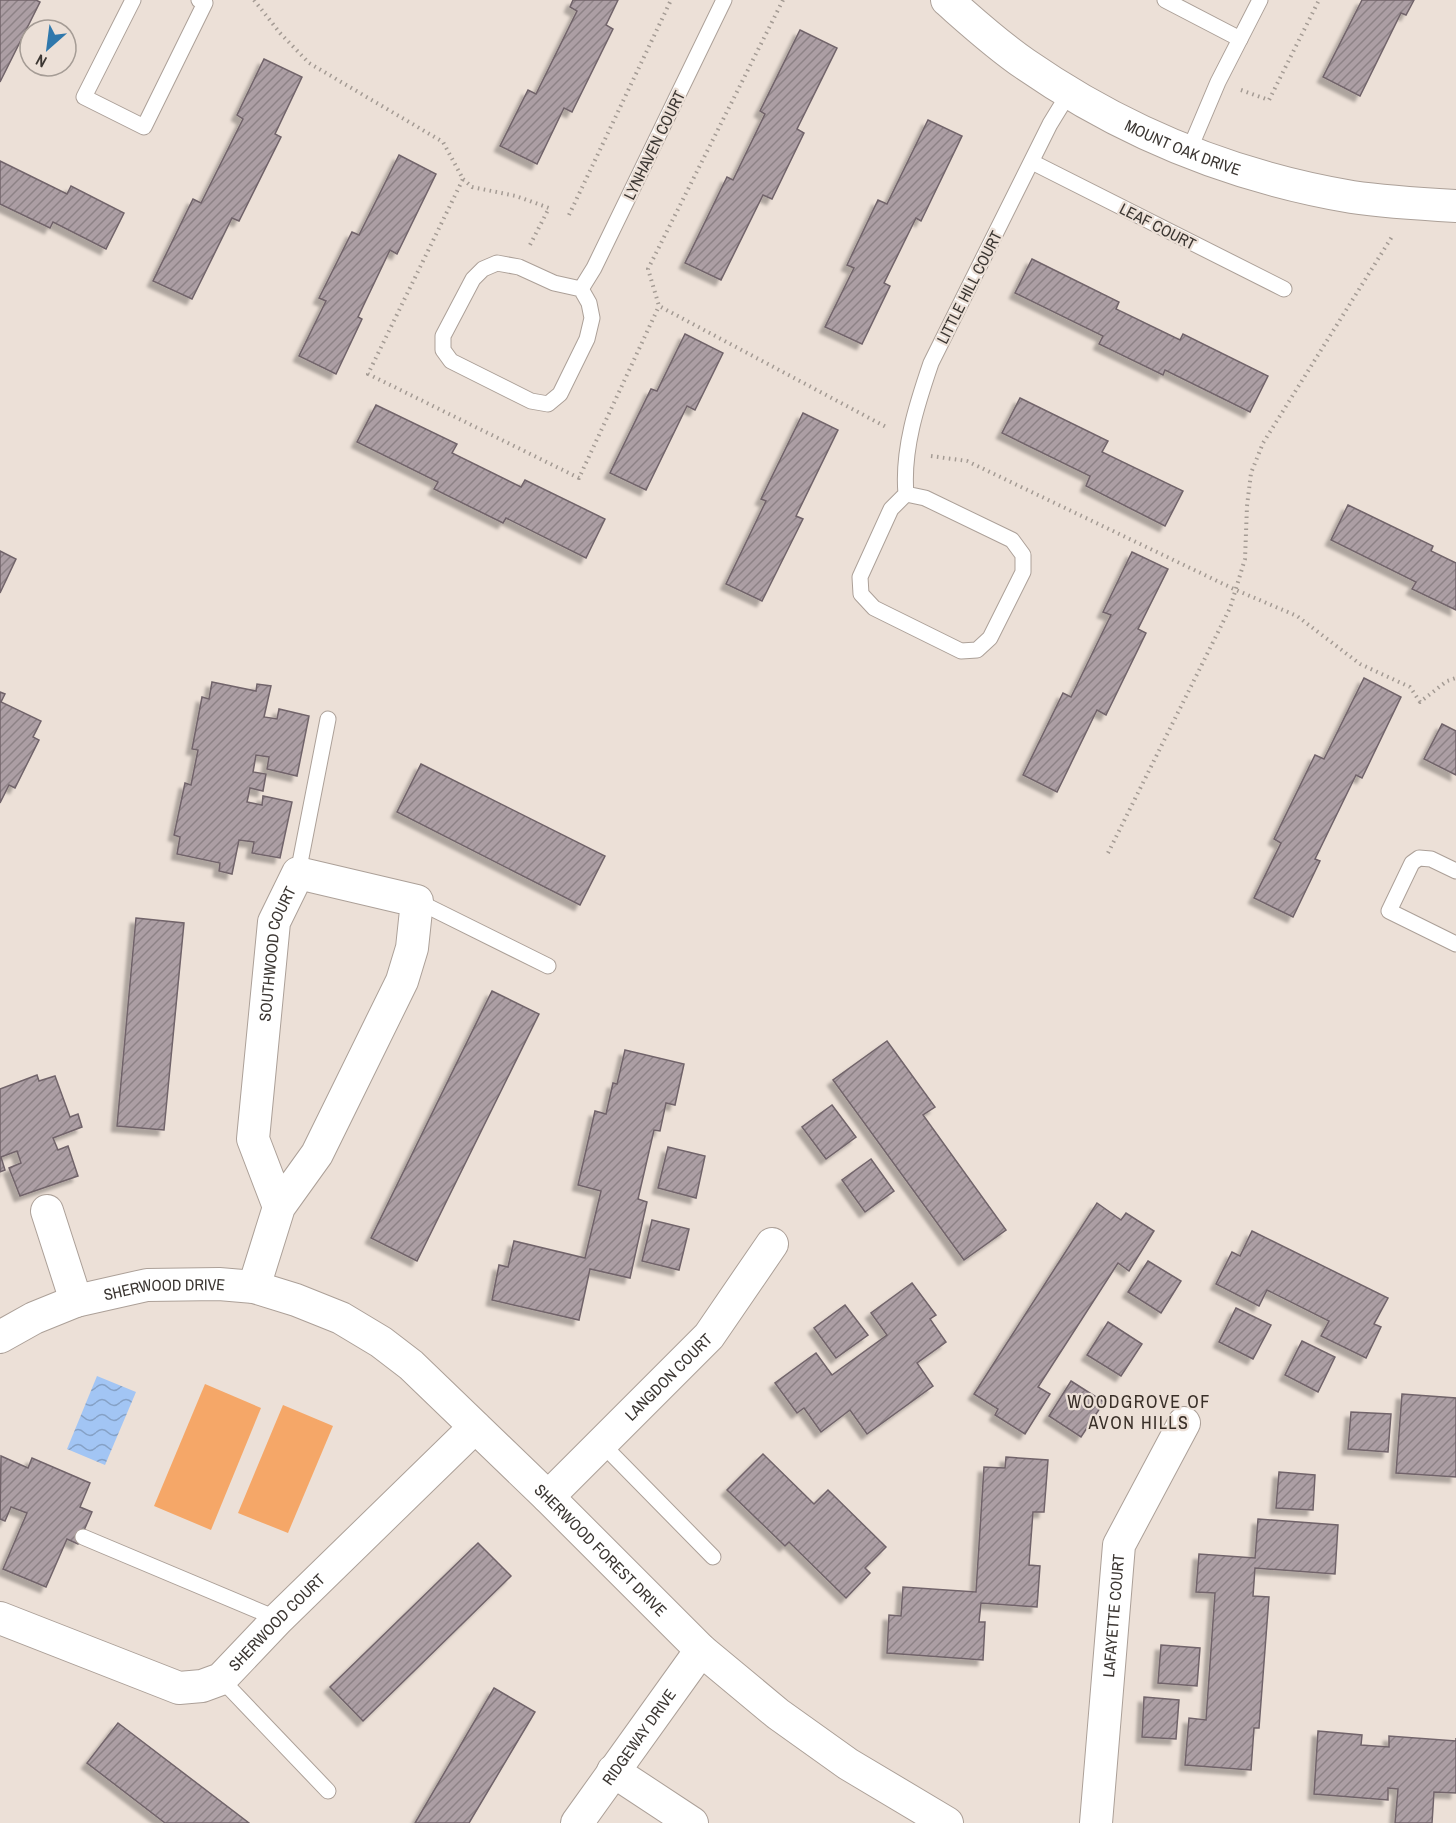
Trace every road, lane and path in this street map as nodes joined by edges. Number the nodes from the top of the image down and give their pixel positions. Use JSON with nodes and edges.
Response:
{"nodes":[{"id":1,"x":132,"y":0,"type":"edge"},
{"id":2,"x":198,"y":0,"type":"edge"},
{"id":3,"x":671,"y":0,"type":"edge"},
{"id":4,"x":724,"y":0,"type":"edge"},
{"id":5,"x":783,"y":0,"type":"edge"},
{"id":6,"x":947,"y":0,"type":"edge"},
{"id":7,"x":1165,"y":0,"type":"edge"},
{"id":8,"x":1260,"y":0,"type":"edge"},
{"id":9,"x":1319,"y":0,"type":"edge"},
{"id":10,"x":1240,"y":39,"type":"junction"},
{"id":11,"x":1218,"y":82,"type":"junction"},
{"id":12,"x":1069,"y":93,"type":"junction"},
{"id":13,"x":1188,"y":153,"type":"junction"},
{"id":14,"x":1032,"y":162,"type":"junction"},
{"id":15,"x":463,"y":179,"type":"dead end"},
{"id":16,"x":1456,"y":206,"type":"edge"},
{"id":17,"x":569,"y":215,"type":"dead end"},
{"id":18,"x":1394,"y":234,"type":"dead end"},
{"id":19,"x":519,"y":267,"type":"junction"},
{"id":20,"x":581,"y":289,"type":"junction"},
{"id":21,"x":1284,"y":289,"type":"dead end"},
{"id":22,"x":909,"y":446,"type":"junction"},
{"id":23,"x":906,"y":494,"type":"junction"},
{"id":24,"x":1236,"y":590,"type":"junction"},
{"id":25,"x":1456,"y":678,"type":"edge"},
{"id":26,"x":328,"y":719,"type":"dead end"},
{"id":27,"x":1108,"y":854,"type":"dead end"},
{"id":28,"x":1456,"y":871,"type":"edge"},
{"id":29,"x":298,"y":873,"type":"junction"},
{"id":30,"x":417,"y":901,"type":"junction"},
{"id":31,"x":1456,"y":944,"type":"edge"},
{"id":32,"x":548,"y":966,"type":"dead end"},
{"id":33,"x":279,"y":1208,"type":"junction"},
{"id":34,"x":47,"y":1211,"type":"dead end"},
{"id":35,"x":772,"y":1244,"type":"dead end"},
{"id":36,"x":254,"y":1287,"type":"junction"},
{"id":37,"x":76,"y":1301,"type":"junction"},
{"id":38,"x":0,"y":1337,"type":"edge"},
{"id":39,"x":1184,"y":1423,"type":"dead end"},
{"id":40,"x":475,"y":1426,"type":"junction"},
{"id":41,"x":601,"y":1443,"type":"junction"},
{"id":42,"x":548,"y":1497,"type":"junction"},
{"id":43,"x":83,"y":1538,"type":"dead end"},
{"id":44,"x":713,"y":1557,"type":"dead end"},
{"id":45,"x":0,"y":1618,"type":"edge"},
{"id":46,"x":278,"y":1619,"type":"junction"},
{"id":47,"x":701,"y":1650,"type":"junction"},
{"id":48,"x":221,"y":1678,"type":"junction"},
{"id":49,"x":613,"y":1771,"type":"junction"},
{"id":50,"x":328,"y":1791,"type":"dead end"},
{"id":51,"x":1103,"y":1821,"type":"edge"},
{"id":52,"x":577,"y":1823,"type":"edge"},
{"id":53,"x":692,"y":1823,"type":"edge"},
{"id":54,"x":947,"y":1823,"type":"edge"}],
"edges":[{"from":1,"to":2,"type":"lane"},
{"from":3,"to":17,"type":"path"},
{"from":4,"to":20,"type":"lane","name":"LYNHAVEN COURT"},
{"from":5,"to":22,"type":"path"},
{"from":6,"to":12,"type":"street","name":"MOUNT OAK DRIVE"},
{"from":7,"to":10,"type":"lane"},
{"from":8,"to":10,"type":"lane"},
{"from":9,"to":11,"type":"path"},
{"from":10,"to":11,"type":"lane"},
{"from":11,"to":13,"type":"lane"},
{"from":12,"to":13,"type":"street","name":"MOUNT OAK DRIVE"},
{"from":12,"to":14,"type":"lane","name":"LITTLE HILL COURT"},
{"from":13,"to":16,"type":"street","name":"MOUNT OAK DRIVE"},
{"from":14,"to":21,"type":"lane","name":"LEAF COURT"},
{"from":14,"to":22,"type":"lane","name":"LITTLE HILL COURT"},
{"from":15,"to":19,"type":"path"},
{"from":18,"to":24,"type":"path"},
{"from":19,"to":20,"type":"lane"},
{"from":19,"to":20,"type":"lane"},
{"from":22,"to":23,"type":"lane","name":"LITTLE HILL COURT"},
{"from":22,"to":24,"type":"path"},
{"from":23,"to":23,"type":"lane"},
{"from":24,"to":25,"type":"path"},
{"from":24,"to":27,"type":"path"},
{"from":26,"to":29,"type":"lane"},
{"from":28,"to":31,"type":"lane"},
{"from":29,"to":30,"type":"street","name":"SOUTHWOOD COURT"},
{"from":29,"to":33,"type":"street","name":"SOUTHWOOD COURT"},
{"from":30,"to":32,"type":"lane"},
{"from":30,"to":33,"type":"street"},
{"from":33,"to":36,"type":"street"},
{"from":34,"to":37,"type":"street"},
{"from":35,"to":41,"type":"street","name":"LANGDON COURT"},
{"from":36,"to":37,"type":"street","name":"SHERWOOD DRIVE"},
{"from":36,"to":40,"type":"street","name":"SHERWOOD FOREST DRIVE"},
{"from":37,"to":38,"type":"street","name":"SHERWOOD DRIVE"},
{"from":39,"to":51,"type":"street","name":"LAFAYETTE COURT"},
{"from":40,"to":42,"type":"street","name":"SHERWOOD FOREST DRIVE"},
{"from":40,"to":46,"type":"street","name":"SHERWOOD COURT"},
{"from":41,"to":42,"type":"street","name":"LANGDON COURT"},
{"from":41,"to":44,"type":"lane"},
{"from":42,"to":47,"type":"street","name":"SHERWOOD FOREST DRIVE"},
{"from":43,"to":46,"type":"lane"},
{"from":45,"to":48,"type":"street","name":"SHERWOOD COURT"},
{"from":46,"to":48,"type":"street","name":"SHERWOOD COURT"},
{"from":47,"to":49,"type":"street","name":"RIDGEWAY DRIVE"},
{"from":47,"to":54,"type":"street","name":"SHERWOOD FOREST DRIVE"},
{"from":48,"to":50,"type":"lane"},
{"from":49,"to":52,"type":"street","name":"RIDGEWAY DRIVE"},
{"from":49,"to":53,"type":"street"}]}
